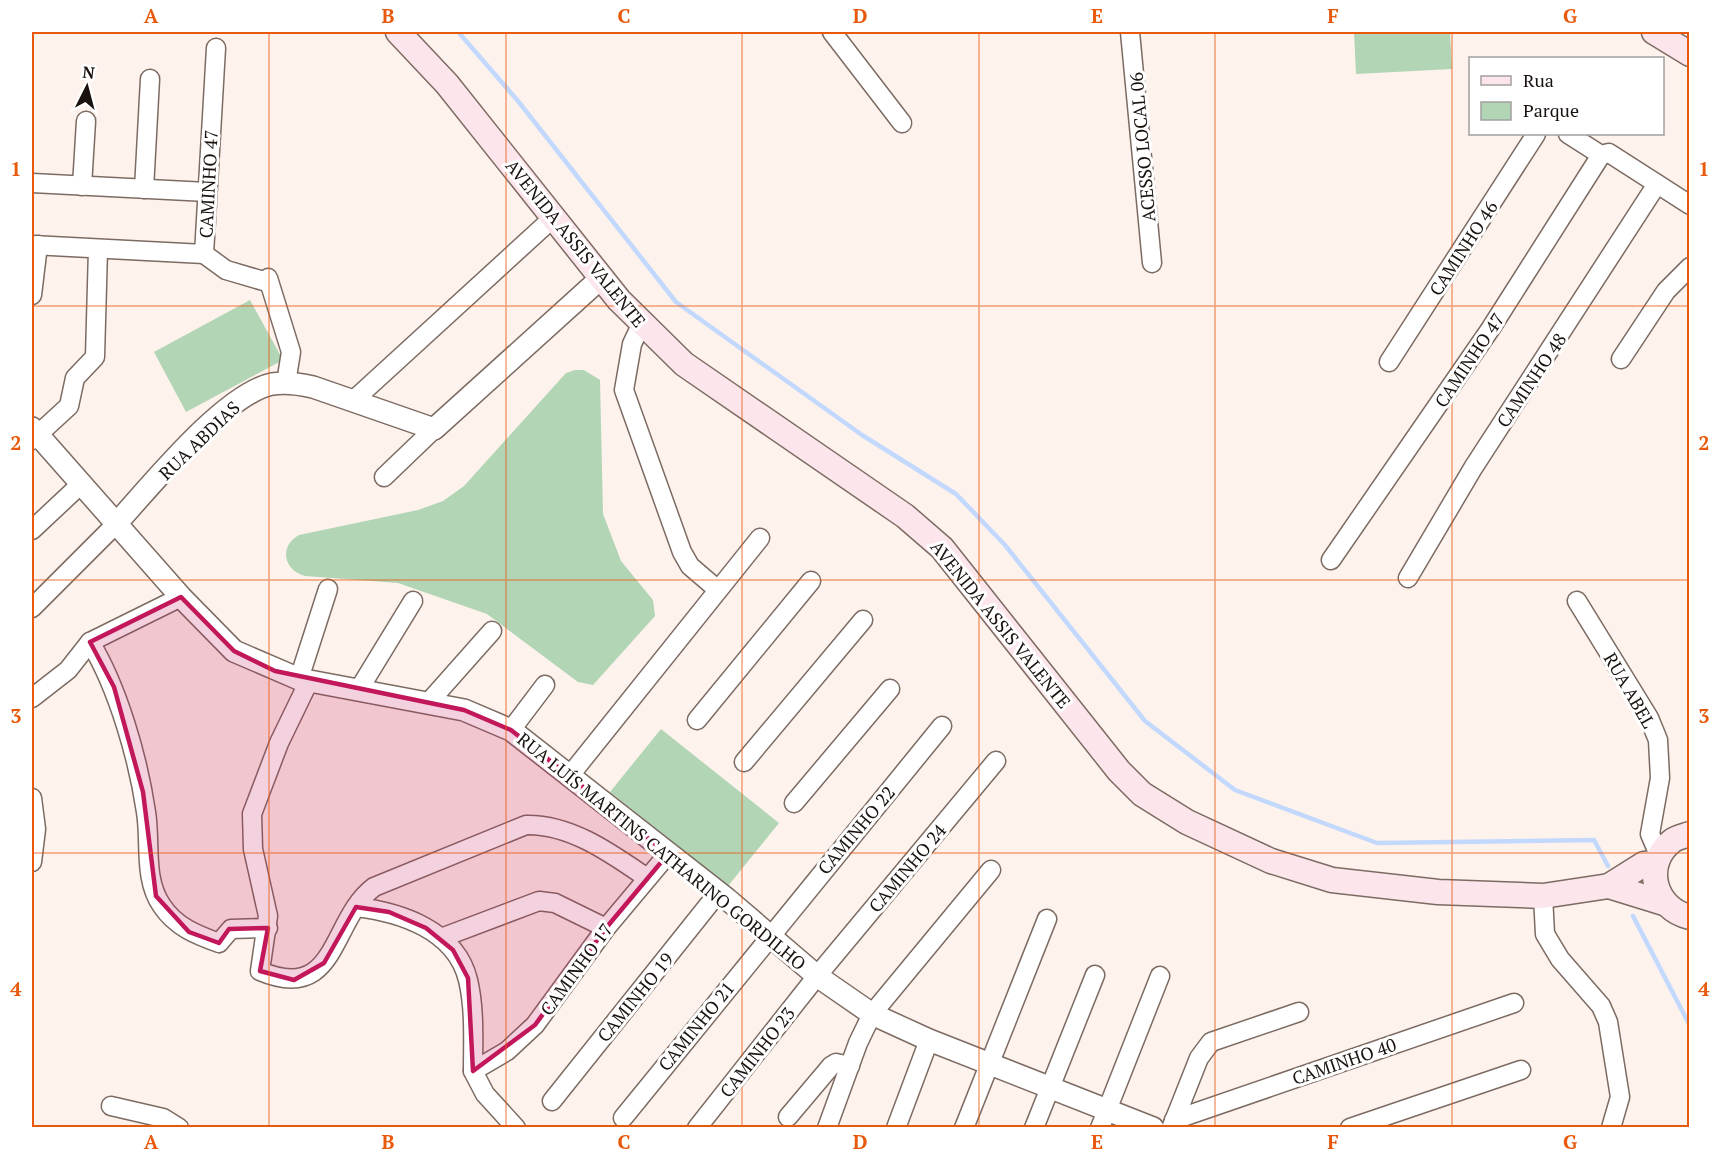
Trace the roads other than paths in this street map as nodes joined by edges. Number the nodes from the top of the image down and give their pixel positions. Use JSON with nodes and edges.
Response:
{"nodes":[{"id":1,"x":398,"y":32,"type":"edge"},
{"id":2,"x":832,"y":32,"type":"edge"},
{"id":3,"x":1130,"y":32,"type":"edge"},
{"id":4,"x":1654,"y":32,"type":"edge"},
{"id":5,"x":216,"y":48,"type":"dead end"},
{"id":6,"x":1689,"y":54,"type":"edge"},
{"id":7,"x":150,"y":79,"type":"dead end"},
{"id":8,"x":86,"y":121,"type":"dead end"},
{"id":9,"x":902,"y":123,"type":"dead end"},
{"id":10,"x":1535,"y":135,"type":"edge"},
{"id":11,"x":1570,"y":135,"type":"edge"},
{"id":12,"x":1601,"y":155,"type":"junction"},
{"id":13,"x":32,"y":183,"type":"edge"},
{"id":14,"x":1657,"y":184,"type":"junction"},
{"id":15,"x":82,"y":186,"type":"junction"},
{"id":16,"x":144,"y":189,"type":"junction"},
{"id":17,"x":207,"y":192,"type":"junction"},
{"id":18,"x":1689,"y":205,"type":"edge"},
{"id":19,"x":554,"y":217,"type":"junction"},
{"id":20,"x":35,"y":245,"type":"edge"},
{"id":21,"x":98,"y":249,"type":"junction"},
{"id":22,"x":204,"y":254,"type":"junction"},
{"id":23,"x":1152,"y":263,"type":"dead end"},
{"id":24,"x":1689,"y":267,"type":"edge"},
{"id":25,"x":601,"y":278,"type":"junction"},
{"id":26,"x":32,"y":295,"type":"edge"},
{"id":27,"x":641,"y":324,"type":"junction"},
{"id":28,"x":1621,"y":359,"type":"dead end"},
{"id":29,"x":1389,"y":362,"type":"dead end"},
{"id":30,"x":286,"y":383,"type":"junction"},
{"id":31,"x":355,"y":399,"type":"junction"},
{"id":32,"x":434,"y":429,"type":"junction"},
{"id":33,"x":33,"y":434,"type":"edge"},
{"id":34,"x":384,"y":477,"type":"dead end"},
{"id":35,"x":80,"y":485,"type":"junction"},
{"id":36,"x":116,"y":524,"type":"junction"},
{"id":37,"x":32,"y":530,"type":"edge"},
{"id":38,"x":759,"y":538,"type":"dead end"},
{"id":39,"x":1331,"y":560,"type":"dead end"},
{"id":40,"x":1408,"y":578,"type":"dead end"},
{"id":41,"x":811,"y":580,"type":"dead end"},
{"id":42,"x":328,"y":588,"type":"dead end"},
{"id":43,"x":718,"y":590,"type":"junction"},
{"id":44,"x":181,"y":597,"type":"junction"},
{"id":45,"x":413,"y":601,"type":"dead end"},
{"id":46,"x":1577,"y":601,"type":"dead end"},
{"id":47,"x":32,"y":608,"type":"edge"},
{"id":48,"x":863,"y":620,"type":"dead end"},
{"id":49,"x":492,"y":631,"type":"dead end"},
{"id":50,"x":90,"y":642,"type":"junction"},
{"id":51,"x":304,"y":680,"type":"junction"},
{"id":52,"x":545,"y":685,"type":"dead end"},
{"id":53,"x":890,"y":688,"type":"dead end"},
{"id":54,"x":358,"y":691,"type":"junction"},
{"id":55,"x":32,"y":698,"type":"edge"},
{"id":56,"x":429,"y":702,"type":"junction"},
{"id":57,"x":697,"y":720,"type":"dead end"},
{"id":58,"x":942,"y":726,"type":"dead end"},
{"id":59,"x":512,"y":729,"type":"junction"},
{"id":60,"x":996,"y":761,"type":"dead end"},
{"id":61,"x":744,"y":762,"type":"dead end"},
{"id":62,"x":572,"y":774,"type":"junction"},
{"id":63,"x":32,"y":798,"type":"edge"},
{"id":64,"x":794,"y":803,"type":"dead end"},
{"id":65,"x":1689,"y":834,"type":"edge"},
{"id":66,"x":668,"y":854,"type":"junction"},
{"id":67,"x":1658,"y":859,"type":"junction"},
{"id":68,"x":32,"y":862,"type":"edge"},
{"id":69,"x":991,"y":870,"type":"dead end"},
{"id":70,"x":647,"y":878,"type":"junction"},
{"id":71,"x":1609,"y":886,"type":"junction"},
{"id":72,"x":718,"y":893,"type":"junction"},
{"id":73,"x":1543,"y":896,"type":"junction"},
{"id":74,"x":1665,"y":903,"type":"junction"},
{"id":75,"x":356,"y":907,"type":"junction"},
{"id":76,"x":1689,"y":917,"type":"edge"},
{"id":77,"x":1047,"y":919,"type":"dead end"},
{"id":78,"x":268,"y":928,"type":"junction"},
{"id":79,"x":606,"y":928,"type":"junction"},
{"id":80,"x":770,"y":934,"type":"junction"},
{"id":81,"x":441,"y":938,"type":"junction"},
{"id":82,"x":1095,"y":975,"type":"dead end"},
{"id":83,"x":817,"y":976,"type":"junction"},
{"id":84,"x":1160,"y":976,"type":"dead end"},
{"id":85,"x":1514,"y":1003,"type":"dead end"},
{"id":86,"x":1299,"y":1012,"type":"dead end"},
{"id":87,"x":872,"y":1014,"type":"junction"},
{"id":88,"x":929,"y":1040,"type":"junction"},
{"id":89,"x":990,"y":1063,"type":"junction"},
{"id":90,"x":850,"y":1066,"type":"junction"},
{"id":91,"x":1521,"y":1070,"type":"dead end"},
{"id":92,"x":473,"y":1071,"type":"junction"},
{"id":93,"x":1050,"y":1087,"type":"junction"},
{"id":94,"x":552,"y":1101,"type":"dead end"},
{"id":95,"x":111,"y":1106,"type":"dead end"},
{"id":96,"x":788,"y":1117,"type":"dead end"},
{"id":97,"x":623,"y":1118,"type":"dead end"},
{"id":98,"x":1104,"y":1118,"type":"edge"},
{"id":99,"x":1172,"y":1124,"type":"edge"},
{"id":100,"x":179,"y":1128,"type":"edge"},
{"id":101,"x":516,"y":1128,"type":"edge"},
{"id":102,"x":697,"y":1128,"type":"edge"},
{"id":103,"x":827,"y":1128,"type":"edge"},
{"id":104,"x":896,"y":1128,"type":"edge"},
{"id":105,"x":964,"y":1128,"type":"edge"},
{"id":106,"x":1034,"y":1128,"type":"edge"},
{"id":107,"x":1153,"y":1128,"type":"edge"},
{"id":108,"x":1350,"y":1128,"type":"edge"},
{"id":109,"x":1611,"y":1128,"type":"edge"}],
"edges":[{"from":1,"to":19,"type":"main road","name":"AVENIDA ASSIS VALENTE"},
{"from":2,"to":9,"type":"street"},
{"from":3,"to":23,"type":"street","name":"ACESSO LOCAL 06"},
{"from":4,"to":6,"type":"main road"},
{"from":5,"to":17,"type":"street","name":"CAMINHO 47"},
{"from":7,"to":16,"type":"street"},
{"from":8,"to":15,"type":"street"},
{"from":10,"to":29,"type":"street","name":"CAMINHO 46"},
{"from":11,"to":12,"type":"street"},
{"from":12,"to":14,"type":"street"},
{"from":12,"to":39,"type":"street","name":"CAMINHO 47"},
{"from":13,"to":15,"type":"street"},
{"from":14,"to":18,"type":"street"},
{"from":14,"to":40,"type":"street","name":"CAMINHO 48"},
{"from":15,"to":16,"type":"street"},
{"from":16,"to":17,"type":"street"},
{"from":17,"to":22,"type":"street","name":"CAMINHO 47"},
{"from":19,"to":25,"type":"main road","name":"AVENIDA ASSIS VALENTE"},
{"from":19,"to":31,"type":"street"},
{"from":20,"to":21,"type":"street","name":"CAMINHO 47"},
{"from":20,"to":26,"type":"street"},
{"from":21,"to":22,"type":"street","name":"CAMINHO 47"},
{"from":21,"to":33,"type":"street"},
{"from":22,"to":30,"type":"street"},
{"from":24,"to":28,"type":"street"},
{"from":25,"to":27,"type":"main road","name":"AVENIDA ASSIS VALENTE"},
{"from":25,"to":32,"type":"street"},
{"from":27,"to":43,"type":"street"},
{"from":27,"to":73,"type":"main road","name":"AVENIDA ASSIS VALENTE"},
{"from":30,"to":31,"type":"street","name":"RUA ABDIAS"},
{"from":30,"to":36,"type":"street","name":"RUA ABDIAS"},
{"from":31,"to":32,"type":"street","name":"RUA ABDIAS"},
{"from":32,"to":34,"type":"street"},
{"from":33,"to":35,"type":"street","name":"RUA LUÍS MARTINS CATHARINO GORDILHO"},
{"from":35,"to":36,"type":"street","name":"RUA LUÍS MARTINS CATHARINO GORDILHO"},
{"from":35,"to":37,"type":"street"},
{"from":36,"to":44,"type":"street","name":"RUA LUÍS MARTINS CATHARINO GORDILHO"},
{"from":36,"to":47,"type":"street"},
{"from":38,"to":43,"type":"street"},
{"from":41,"to":57,"type":"street"},
{"from":42,"to":51,"type":"street"},
{"from":43,"to":62,"type":"street"},
{"from":44,"to":50,"type":"street"},
{"from":44,"to":51,"type":"street","name":"RUA LUÍS MARTINS CATHARINO GORDILHO"},
{"from":45,"to":54,"type":"street"},
{"from":46,"to":67,"type":"street","name":"RUA ABEL"},
{"from":48,"to":61,"type":"street"},
{"from":49,"to":56,"type":"street"},
{"from":50,"to":55,"type":"street"},
{"from":50,"to":78,"type":"street"},
{"from":51,"to":54,"type":"street","name":"RUA LUÍS MARTINS CATHARINO GORDILHO"},
{"from":51,"to":78,"type":"street"},
{"from":52,"to":59,"type":"street"},
{"from":53,"to":64,"type":"street"},
{"from":54,"to":56,"type":"street","name":"RUA LUÍS MARTINS CATHARINO GORDILHO"},
{"from":56,"to":59,"type":"street","name":"RUA LUÍS MARTINS CATHARINO GORDILHO"},
{"from":58,"to":80,"type":"street","name":"CAMINHO 22"},
{"from":59,"to":62,"type":"street","name":"RUA LUÍS MARTINS CATHARINO GORDILHO"},
{"from":60,"to":83,"type":"street","name":"CAMINHO 24"},
{"from":62,"to":66,"type":"street","name":"RUA LUÍS MARTINS CATHARINO GORDILHO"},
{"from":63,"to":68,"type":"street"},
{"from":65,"to":67,"type":"main road","name":"AVENIDA ASSIS VALENTE"},
{"from":66,"to":70,"type":"street","name":"CAMINHO 17"},
{"from":66,"to":72,"type":"street","name":"RUA LUÍS MARTINS CATHARINO GORDILHO"},
{"from":67,"to":71,"type":"main road","name":"AVENIDA ASSIS VALENTE"},
{"from":67,"to":74,"type":"main road"},
{"from":69,"to":87,"type":"street"},
{"from":70,"to":75,"type":"street"},
{"from":70,"to":79,"type":"street","name":"CAMINHO 17"},
{"from":71,"to":73,"type":"main road","name":"AVENIDA ASSIS VALENTE"},
{"from":71,"to":74,"type":"main road","name":"AVENIDA ASSIS VALENTE"},
{"from":72,"to":80,"type":"street","name":"RUA LUÍS MARTINS CATHARINO GORDILHO"},
{"from":72,"to":94,"type":"street","name":"CAMINHO 19"},
{"from":73,"to":109,"type":"street"},
{"from":74,"to":76,"type":"main road","name":"AVENIDA ASSIS VALENTE"},
{"from":75,"to":78,"type":"street"},
{"from":75,"to":81,"type":"street"},
{"from":77,"to":89,"type":"street"},
{"from":79,"to":81,"type":"street"},
{"from":79,"to":92,"type":"street","name":"CAMINHO 17"},
{"from":80,"to":83,"type":"street","name":"RUA LUÍS MARTINS CATHARINO GORDILHO"},
{"from":80,"to":97,"type":"street","name":"CAMINHO 21"},
{"from":81,"to":92,"type":"street"},
{"from":82,"to":93,"type":"street"},
{"from":83,"to":87,"type":"street","name":"RUA LUÍS MARTINS CATHARINO GORDILHO"},
{"from":83,"to":102,"type":"street","name":"CAMINHO 23"},
{"from":84,"to":98,"type":"street"},
{"from":85,"to":99,"type":"street","name":"CAMINHO 40"},
{"from":86,"to":99,"type":"street"},
{"from":87,"to":88,"type":"street","name":"RUA LUÍS MARTINS CATHARINO GORDILHO"},
{"from":87,"to":90,"type":"street"},
{"from":88,"to":89,"type":"street","name":"RUA LUÍS MARTINS CATHARINO GORDILHO"},
{"from":88,"to":104,"type":"street"},
{"from":89,"to":93,"type":"street","name":"RUA LUÍS MARTINS CATHARINO GORDILHO"},
{"from":89,"to":105,"type":"street"},
{"from":90,"to":96,"type":"street"},
{"from":90,"to":103,"type":"street"},
{"from":91,"to":108,"type":"street"},
{"from":92,"to":101,"type":"street"},
{"from":93,"to":98,"type":"street","name":"RUA LUÍS MARTINS CATHARINO GORDILHO"},
{"from":93,"to":106,"type":"street"},
{"from":95,"to":100,"type":"street"},
{"from":98,"to":107,"type":"street","name":"RUA LUÍS MARTINS CATHARINO GORDILHO"}]}
